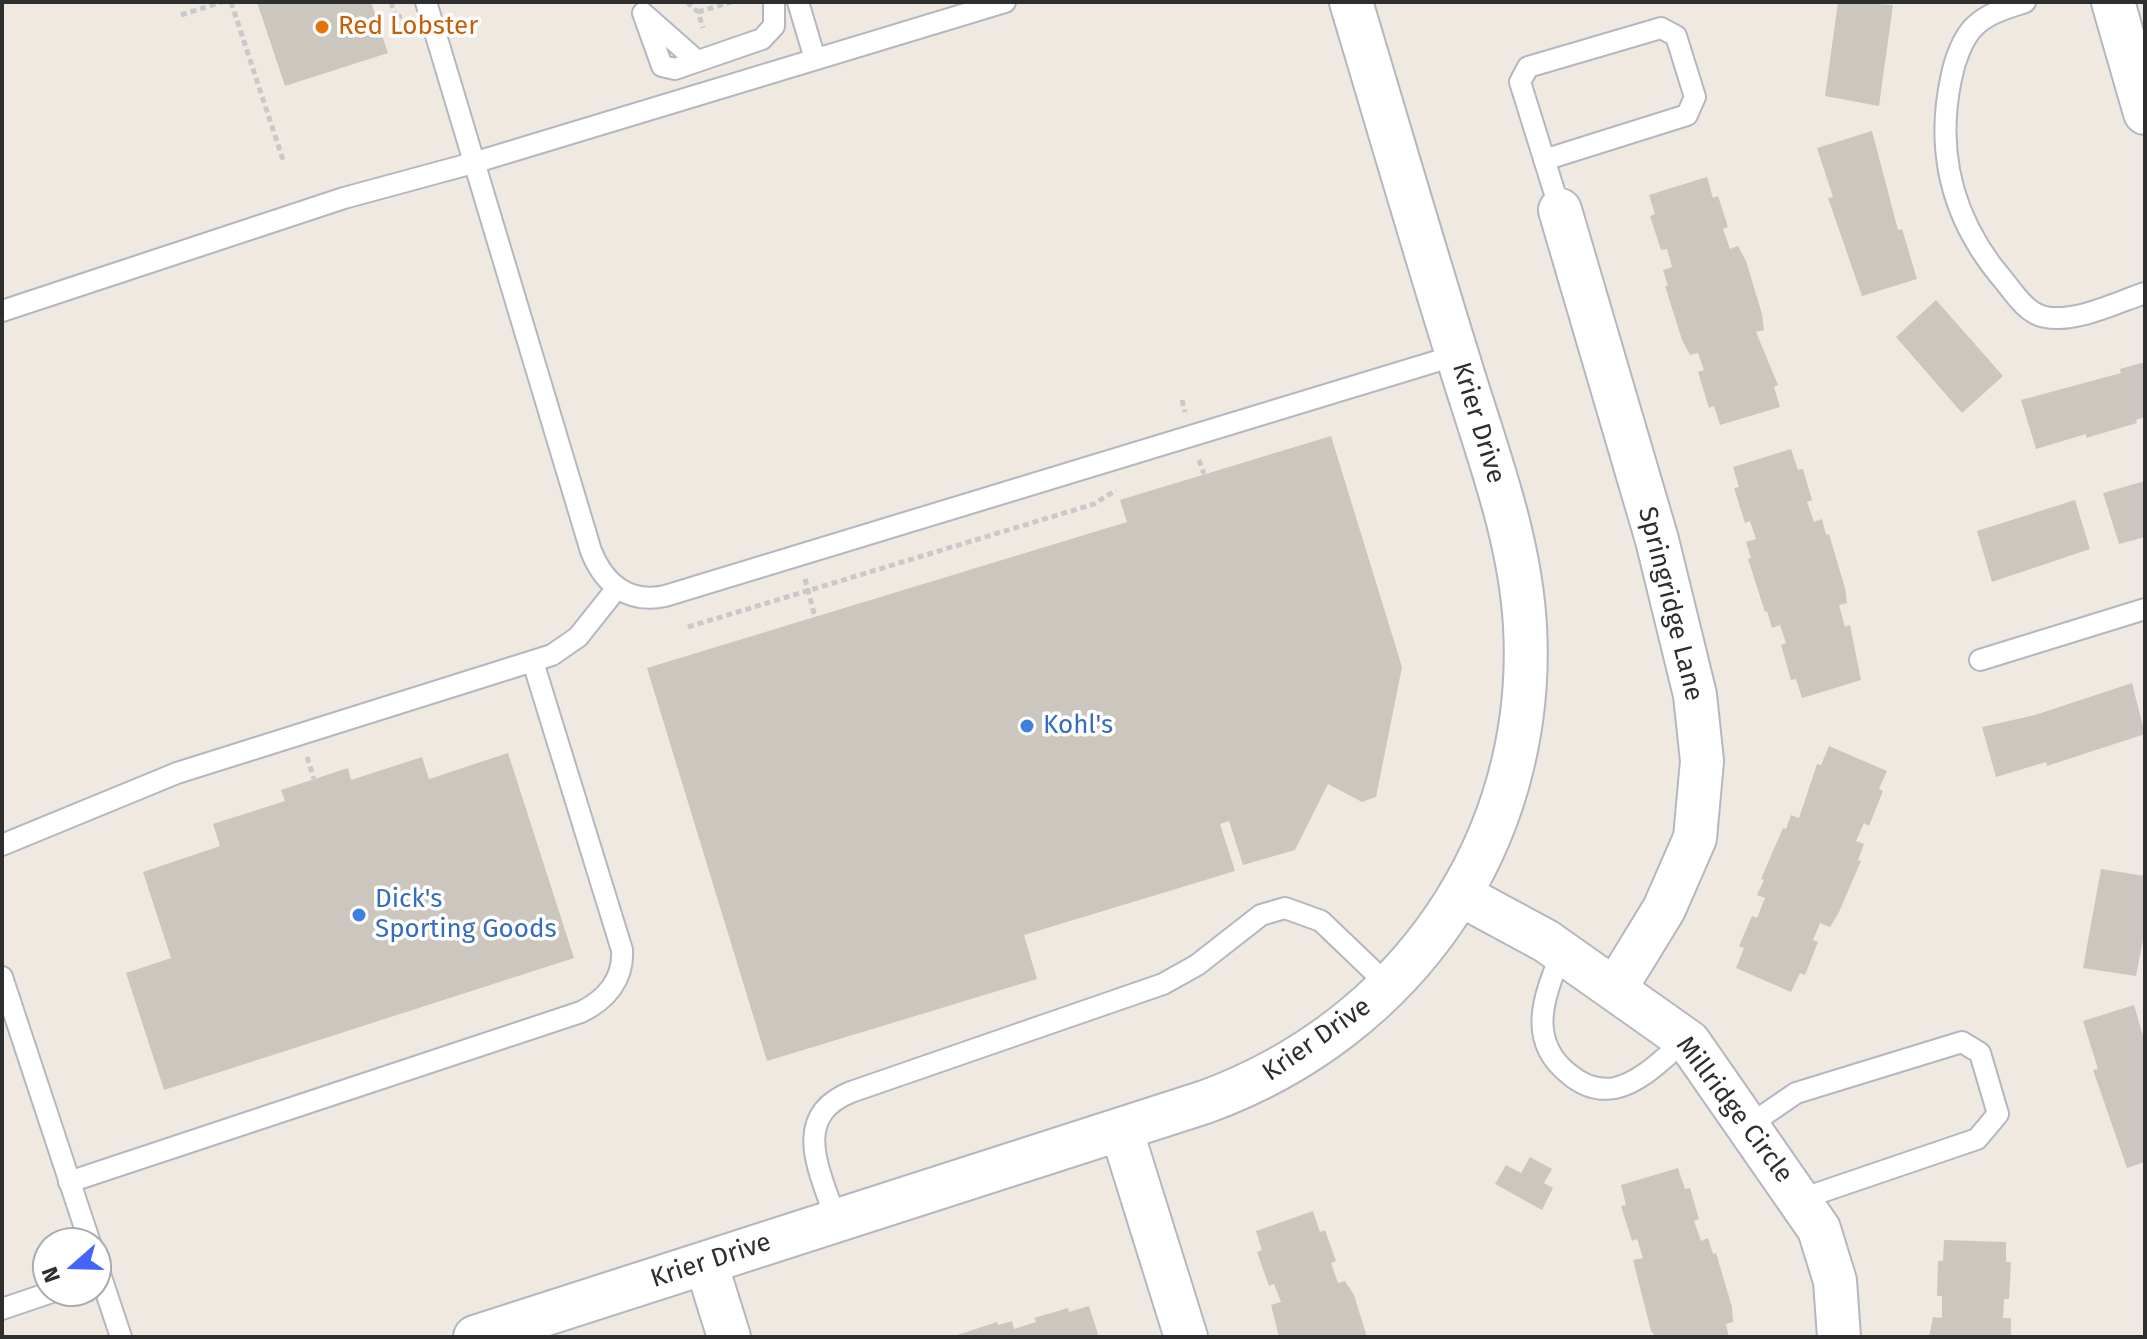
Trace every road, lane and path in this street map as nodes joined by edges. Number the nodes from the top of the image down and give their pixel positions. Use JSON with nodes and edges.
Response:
{"nodes":[{"id":1,"x":222,"y":2,"type":"edge"},
{"id":2,"x":231,"y":2,"type":"edge"},
{"id":3,"x":426,"y":2,"type":"edge"},
{"id":4,"x":731,"y":2,"type":"edge"},
{"id":5,"x":774,"y":2,"type":"edge"},
{"id":6,"x":798,"y":2,"type":"edge"},
{"id":7,"x":1005,"y":2,"type":"edge"},
{"id":8,"x":1351,"y":2,"type":"edge"},
{"id":9,"x":2025,"y":2,"type":"edge"},
{"id":10,"x":2113,"y":2,"type":"edge"},
{"id":11,"x":641,"y":8,"type":"edge"},
{"id":12,"x":698,"y":12,"type":"dead end"},
{"id":13,"x":181,"y":15,"type":"dead end"},
{"id":14,"x":815,"y":59,"type":"junction"},
{"id":15,"x":2145,"y":113,"type":"edge"},
{"id":16,"x":1544,"y":160,"type":"junction"},
{"id":17,"x":284,"y":163,"type":"dead end"},
{"id":18,"x":473,"y":163,"type":"junction"},
{"id":19,"x":1560,"y":210,"type":"joint"},
{"id":20,"x":2145,"y":293,"type":"edge"},
{"id":21,"x":2,"y":311,"type":"edge"},
{"id":22,"x":1457,"y":355,"type":"junction"},
{"id":23,"x":1214,"y":459,"type":"dead end"},
{"id":24,"x":1187,"y":467,"type":"dead end"},
{"id":25,"x":1119,"y":488,"type":"dead end"},
{"id":26,"x":617,"y":588,"type":"junction"},
{"id":27,"x":2145,"y":609,"type":"edge"},
{"id":28,"x":688,"y":627,"type":"dead end"},
{"id":29,"x":1980,"y":660,"type":"dead end"},
{"id":30,"x":533,"y":662,"type":"junction"},
{"id":31,"x":2,"y":845,"type":"edge"},
{"id":32,"x":1461,"y":895,"type":"junction"},
{"id":33,"x":1562,"y":952,"type":"junction"},
{"id":34,"x":2,"y":977,"type":"edge"},
{"id":35,"x":1390,"y":987,"type":"junction"},
{"id":36,"x":1615,"y":989,"type":"junction"},
{"id":37,"x":1685,"y":1040,"type":"junction"},
{"id":38,"x":1748,"y":1126,"type":"junction"},
{"id":39,"x":1121,"y":1129,"type":"junction"},
{"id":40,"x":69,"y":1182,"type":"junction"},
{"id":41,"x":1801,"y":1199,"type":"junction"},
{"id":42,"x":836,"y":1220,"type":"junction"},
{"id":43,"x":84,"y":1227,"type":"edge"},
{"id":44,"x":706,"y":1263,"type":"junction"},
{"id":45,"x":32,"y":1299,"type":"edge"},
{"id":46,"x":110,"y":1307,"type":"edge"},
{"id":47,"x":2,"y":1309,"type":"edge"},
{"id":48,"x":121,"y":1337,"type":"edge"},
{"id":49,"x":475,"y":1337,"type":"edge"},
{"id":50,"x":729,"y":1337,"type":"edge"},
{"id":51,"x":1186,"y":1337,"type":"edge"},
{"id":52,"x":1839,"y":1337,"type":"edge"}],
"edges":[{"from":1,"to":13,"type":"path"},
{"from":2,"to":17,"type":"path"},
{"from":3,"to":18,"type":"lane"},
{"from":4,"to":12,"type":"path"},
{"from":5,"to":11,"type":"lane"},
{"from":6,"to":14,"type":"lane"},
{"from":7,"to":14,"type":"lane"},
{"from":8,"to":22,"type":"street","name":"Krier Drive"},
{"from":9,"to":20,"type":"lane"},
{"from":10,"to":15,"type":"street"},
{"from":14,"to":18,"type":"lane"},
{"from":16,"to":16,"type":"lane"},
{"from":16,"to":19,"type":"lane"},
{"from":18,"to":21,"type":"lane"},
{"from":18,"to":26,"type":"lane"},
{"from":19,"to":36,"type":"street","name":"Springridge Lane"},
{"from":22,"to":26,"type":"lane"},
{"from":22,"to":32,"type":"street","name":"Krier Drive"},
{"from":23,"to":24,"type":"path"},
{"from":25,"to":28,"type":"path"},
{"from":26,"to":30,"type":"lane"},
{"from":27,"to":29,"type":"lane"},
{"from":30,"to":31,"type":"lane"},
{"from":30,"to":40,"type":"lane"},
{"from":32,"to":33,"type":"street","name":"Millridge Circle"},
{"from":32,"to":35,"type":"street","name":"Krier Drive"},
{"from":33,"to":36,"type":"street","name":"Millridge Circle"},
{"from":33,"to":37,"type":"lane"},
{"from":34,"to":40,"type":"lane"},
{"from":35,"to":39,"type":"street","name":"Krier Drive"},
{"from":35,"to":42,"type":"lane"},
{"from":36,"to":37,"type":"street","name":"Millridge Circle"},
{"from":37,"to":38,"type":"street","name":"Millridge Circle"},
{"from":38,"to":41,"type":"street","name":"Millridge Circle"},
{"from":38,"to":41,"type":"lane"},
{"from":39,"to":42,"type":"street","name":"Krier Drive"},
{"from":39,"to":51,"type":"street"},
{"from":40,"to":43,"type":"lane"},
{"from":41,"to":52,"type":"street","name":"Millridge Circle"},
{"from":42,"to":44,"type":"street","name":"Krier Drive"},
{"from":44,"to":49,"type":"street","name":"Krier Drive"},
{"from":44,"to":50,"type":"street"},
{"from":45,"to":47,"type":"lane"},
{"from":46,"to":48,"type":"lane"}]}
